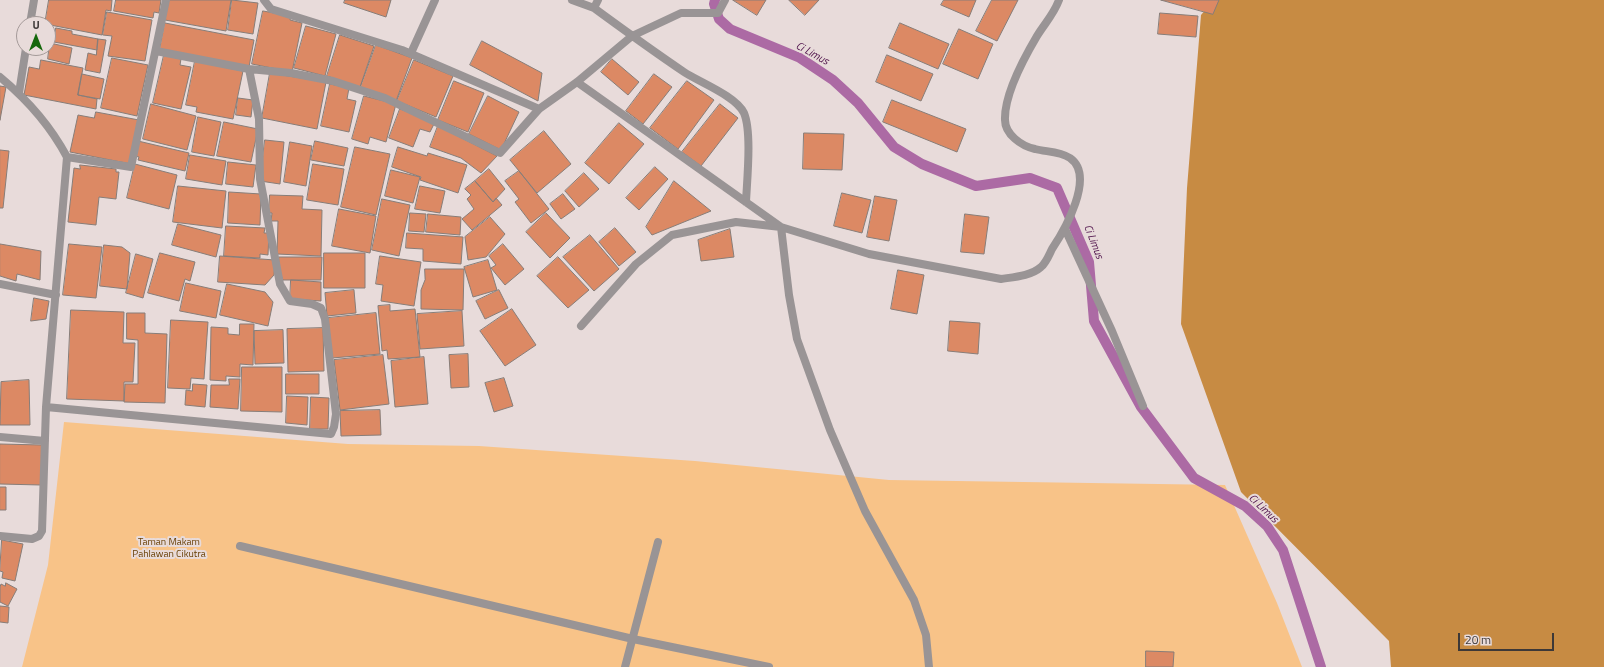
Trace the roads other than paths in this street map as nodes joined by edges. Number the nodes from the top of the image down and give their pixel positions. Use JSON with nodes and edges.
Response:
{"nodes":[{"id":1,"x":34,"y":0,"type":"edge"},
{"id":2,"x":166,"y":0,"type":"edge"},
{"id":3,"x":264,"y":0,"type":"edge"},
{"id":4,"x":435,"y":0,"type":"edge"},
{"id":5,"x":572,"y":0,"type":"edge"},
{"id":6,"x":598,"y":0,"type":"edge"},
{"id":7,"x":725,"y":0,"type":"edge"},
{"id":8,"x":1059,"y":0,"type":"edge"},
{"id":9,"x":594,"y":8,"type":"junction"},
{"id":10,"x":31,"y":16,"type":"edge"},
{"id":11,"x":632,"y":36,"type":"junction"},
{"id":12,"x":156,"y":51,"type":"junction"},
{"id":13,"x":411,"y":54,"type":"junction"},
{"id":14,"x":25,"y":56,"type":"edge"},
{"id":15,"x":249,"y":69,"type":"junction"},
{"id":16,"x":0,"y":78,"type":"edge"},
{"id":17,"x":577,"y":82,"type":"junction"},
{"id":18,"x":19,"y":93,"type":"junction"},
{"id":19,"x":539,"y":109,"type":"junction"},
{"id":20,"x":67,"y":157,"type":"junction"},
{"id":21,"x":746,"y":202,"type":"junction"},
{"id":22,"x":781,"y":227,"type":"junction"},
{"id":23,"x":1065,"y":229,"type":"junction"},
{"id":24,"x":0,"y":284,"type":"edge"},
{"id":25,"x":56,"y":295,"type":"junction"},
{"id":26,"x":580,"y":326,"type":"dead end"},
{"id":27,"x":1143,"y":406,"type":"dead end"},
{"id":28,"x":46,"y":407,"type":"junction"},
{"id":29,"x":0,"y":437,"type":"edge"},
{"id":30,"x":44,"y":441,"type":"junction"},
{"id":31,"x":0,"y":536,"type":"edge"},
{"id":32,"x":658,"y":542,"type":"dead end"},
{"id":33,"x":240,"y":546,"type":"dead end"},
{"id":34,"x":633,"y":639,"type":"junction"},
{"id":35,"x":625,"y":667,"type":"edge"},
{"id":36,"x":769,"y":667,"type":"edge"},
{"id":37,"x":929,"y":667,"type":"edge"}],
"edges":[{"from":1,"to":10,"type":"street"},
{"from":2,"to":12,"type":"street"},
{"from":3,"to":13,"type":"street"},
{"from":4,"to":13,"type":"street"},
{"from":5,"to":9,"type":"street"},
{"from":6,"to":9,"type":"street"},
{"from":7,"to":11,"type":"street"},
{"from":8,"to":23,"type":"street"},
{"from":9,"to":11,"type":"street"},
{"from":11,"to":17,"type":"street"},
{"from":11,"to":21,"type":"street"},
{"from":12,"to":15,"type":"street"},
{"from":12,"to":20,"type":"street"},
{"from":13,"to":19,"type":"street"},
{"from":14,"to":18,"type":"street"},
{"from":15,"to":19,"type":"street"},
{"from":15,"to":28,"type":"street"},
{"from":16,"to":18,"type":"street"},
{"from":17,"to":19,"type":"street"},
{"from":17,"to":21,"type":"street"},
{"from":18,"to":20,"type":"street"},
{"from":20,"to":25,"type":"street"},
{"from":21,"to":22,"type":"street"},
{"from":22,"to":23,"type":"street"},
{"from":22,"to":26,"type":"street"},
{"from":22,"to":37,"type":"street"},
{"from":23,"to":27,"type":"street"},
{"from":24,"to":25,"type":"street"},
{"from":25,"to":28,"type":"street"},
{"from":28,"to":30,"type":"street"},
{"from":29,"to":30,"type":"street"},
{"from":30,"to":31,"type":"street"},
{"from":32,"to":34,"type":"street"},
{"from":33,"to":34,"type":"street"},
{"from":34,"to":35,"type":"street"},
{"from":34,"to":36,"type":"street"}]}
